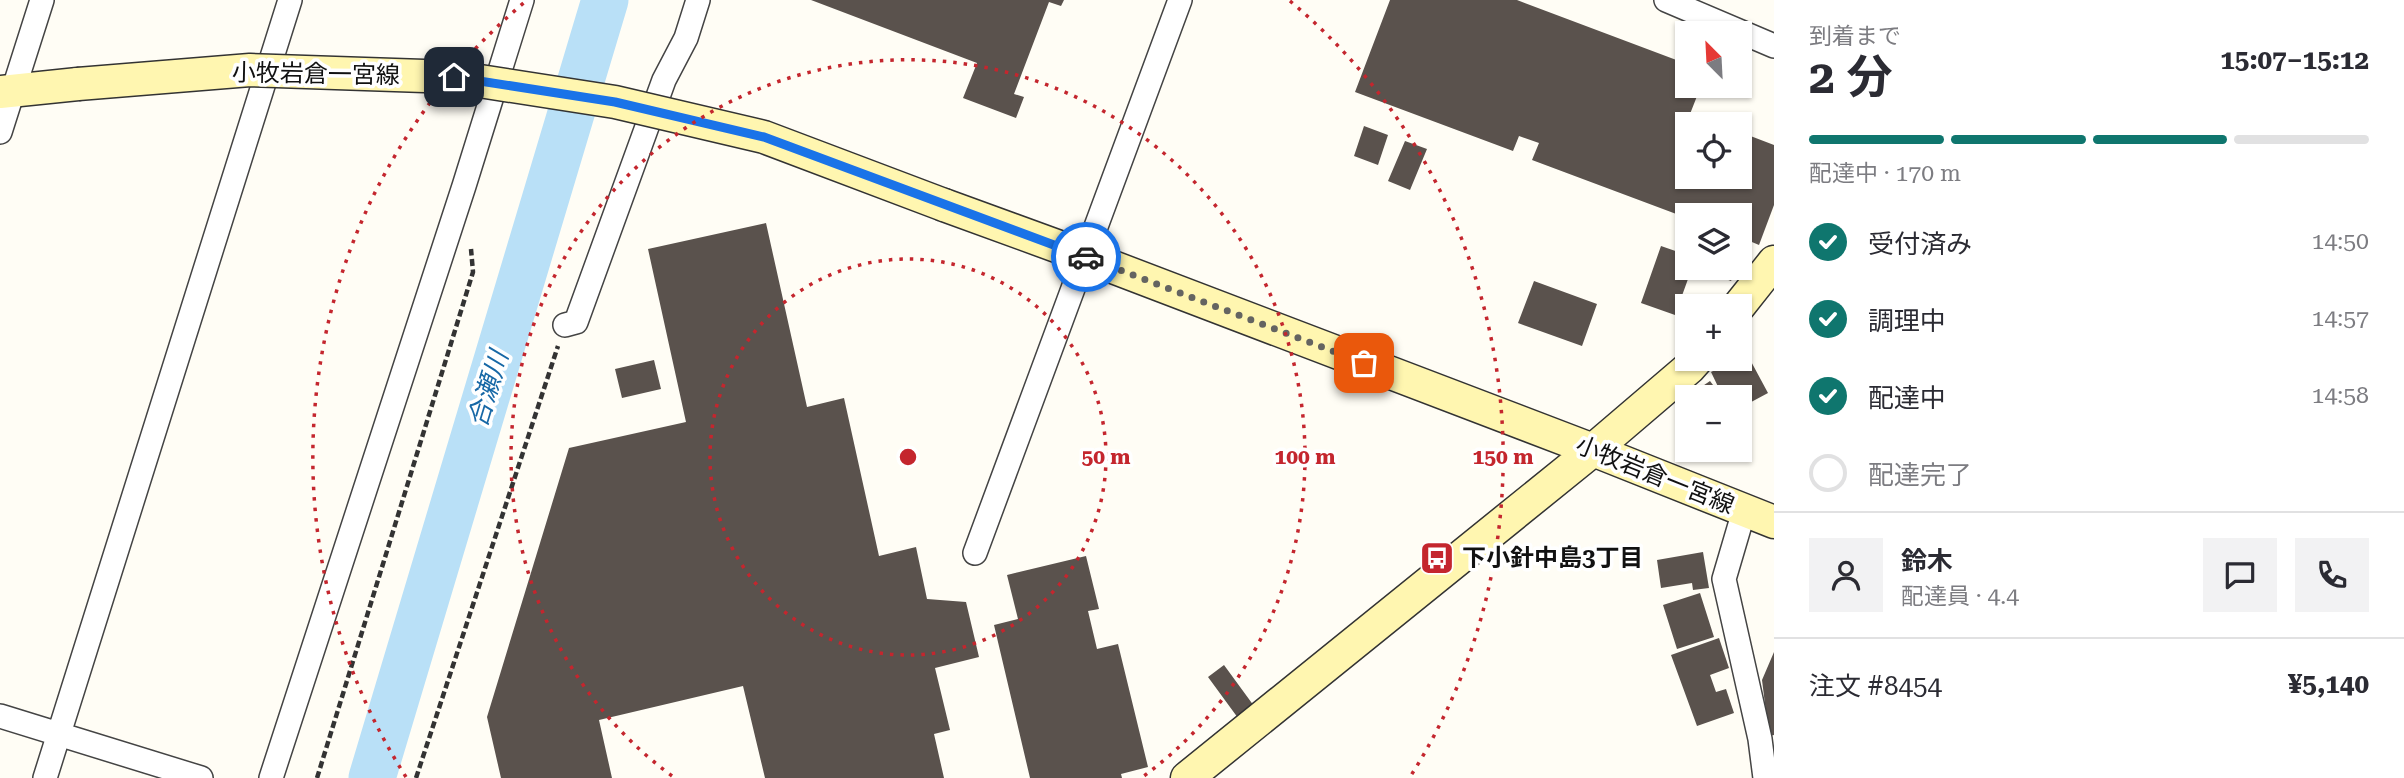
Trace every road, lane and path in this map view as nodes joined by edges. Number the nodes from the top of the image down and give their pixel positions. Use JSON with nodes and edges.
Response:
{"nodes":[{"id":1,"x":42,"y":0,"type":"edge"},
{"id":2,"x":290,"y":0,"type":"edge"},
{"id":3,"x":522,"y":0,"type":"edge"},
{"id":4,"x":698,"y":0,"type":"edge"},
{"id":5,"x":1180,"y":0,"type":"edge"},
{"id":6,"x":1666,"y":0,"type":"edge"},
{"id":7,"x":1774,"y":46,"type":"edge"},
{"id":8,"x":7,"y":91,"type":"edge"},
{"id":9,"x":0,"y":132,"type":"edge"},
{"id":10,"x":470,"y":247,"type":"dead end"},
{"id":11,"x":1084,"y":256,"type":"junction"},
{"id":12,"x":1774,"y":262,"type":"edge"},
{"id":13,"x":1748,"y":294,"type":"edge"},
{"id":14,"x":565,"y":325,"type":"joint"},
{"id":15,"x":1685,"y":371,"type":"edge"},
{"id":16,"x":1593,"y":450,"type":"junction"},
{"id":17,"x":1744,"y":511,"type":"junction"},
{"id":18,"x":1774,"y":522,"type":"edge"},
{"id":19,"x":975,"y":553,"type":"dead end"},
{"id":20,"x":0,"y":716,"type":"edge"},
{"id":21,"x":59,"y":735,"type":"junction"},
{"id":22,"x":45,"y":778,"type":"edge"},
{"id":23,"x":201,"y":778,"type":"edge"},
{"id":24,"x":271,"y":778,"type":"edge"},
{"id":25,"x":317,"y":778,"type":"edge"},
{"id":26,"x":416,"y":778,"type":"edge"},
{"id":27,"x":1187,"y":778,"type":"edge"},
{"id":28,"x":1765,"y":778,"type":"edge"}],
"edges":[{"from":1,"to":8,"type":"street"},
{"from":2,"to":21,"type":"street"},
{"from":3,"to":24,"type":"street"},
{"from":4,"to":14,"type":"street"},
{"from":5,"to":11,"type":"street"},
{"from":6,"to":7,"type":"street"},
{"from":8,"to":9,"type":"street"},
{"from":8,"to":11,"type":"main road","name":"小牧岩倉一宮線","bridge":true},
{"from":10,"to":25,"type":"path"},
{"from":11,"to":16,"type":"main road","name":"小牧岩倉一宮線"},
{"from":11,"to":19,"type":"street"},
{"from":12,"to":13,"type":"main road"},
{"from":14,"to":26,"type":"path"},
{"from":15,"to":16,"type":"main road"},
{"from":16,"to":17,"type":"main road","name":"小牧岩倉一宮線"},
{"from":16,"to":27,"type":"main road"},
{"from":17,"to":18,"type":"main road","name":"小牧岩倉一宮線"},
{"from":17,"to":28,"type":"street"},
{"from":20,"to":21,"type":"street"},
{"from":21,"to":22,"type":"street"},
{"from":21,"to":23,"type":"street"}]}
